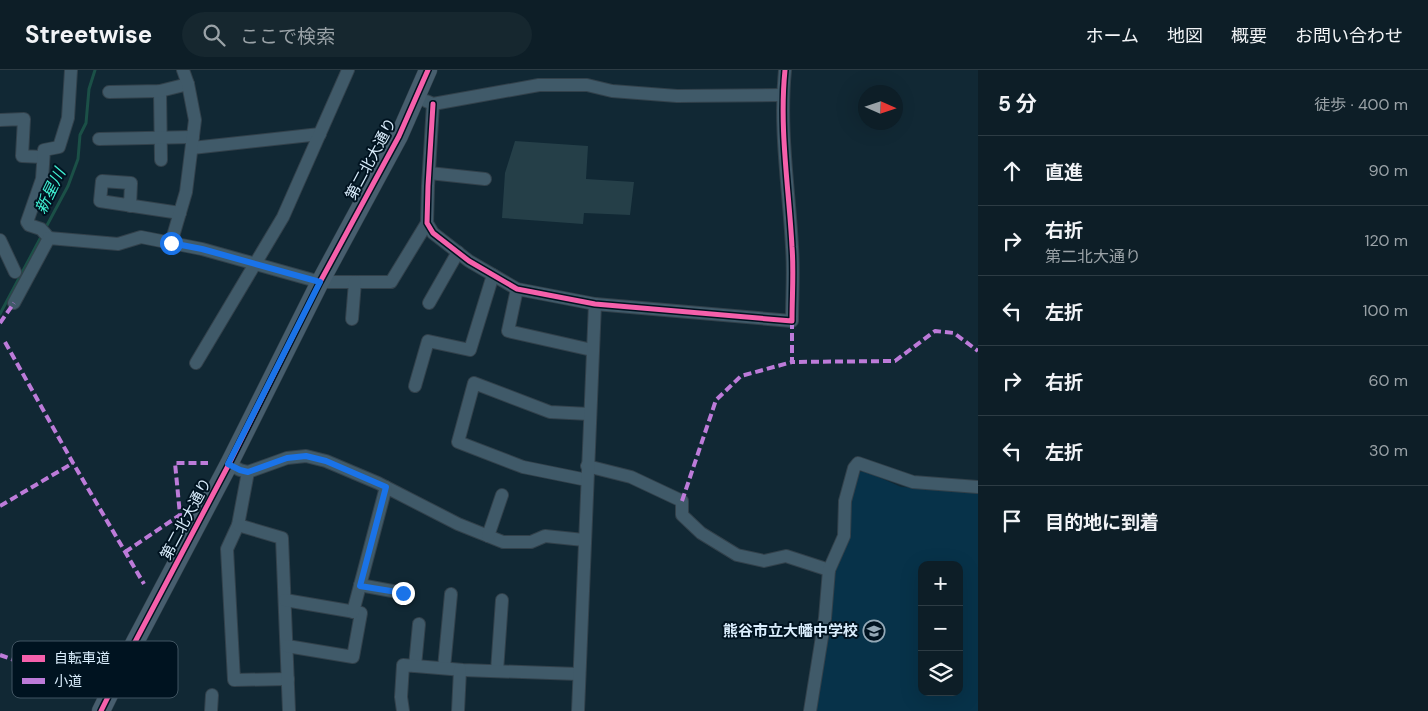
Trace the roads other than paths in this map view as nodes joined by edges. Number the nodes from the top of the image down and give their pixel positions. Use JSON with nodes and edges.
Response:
{"nodes":[{"id":1,"x":71,"y":70,"type":"edge"},
{"id":2,"x":182,"y":70,"type":"edge"},
{"id":3,"x":348,"y":70,"type":"edge"},
{"id":4,"x":428,"y":70,"type":"edge"},
{"id":5,"x":784,"y":70,"type":"edge"},
{"id":6,"x":188,"y":84,"type":"junction"},
{"id":7,"x":160,"y":91,"type":"junction"},
{"id":8,"x":109,"y":92,"type":"dead end"},
{"id":9,"x":782,"y":95,"type":"junction"},
{"id":10,"x":416,"y":96,"type":"junction"},
{"id":11,"x":433,"y":104,"type":"junction"},
{"id":12,"x":0,"y":120,"type":"edge"},
{"id":13,"x":320,"y":134,"type":"junction"},
{"id":14,"x":161,"y":138,"type":"junction"},
{"id":15,"x":99,"y":140,"type":"dead end"},
{"id":16,"x":193,"y":142,"type":"junction"},
{"id":17,"x":44,"y":157,"type":"junction"},
{"id":18,"x":161,"y":160,"type":"dead end"},
{"id":19,"x":429,"y":173,"type":"junction"},
{"id":20,"x":485,"y":179,"type":"dead end"},
{"id":21,"x":130,"y":206,"type":"dead end"},
{"id":22,"x":180,"y":213,"type":"junction"},
{"id":23,"x":427,"y":223,"type":"junction"},
{"id":24,"x":46,"y":234,"type":"junction"},
{"id":25,"x":0,"y":240,"type":"edge"},
{"id":26,"x":171,"y":243,"type":"junction"},
{"id":27,"x":458,"y":252,"type":"junction"},
{"id":28,"x":254,"y":264,"type":"junction"},
{"id":29,"x":15,"y":272,"type":"dead end"},
{"id":30,"x":493,"y":275,"type":"junction"},
{"id":31,"x":320,"y":282,"type":"junction"},
{"id":32,"x":355,"y":282,"type":"junction"},
{"id":33,"x":517,"y":289,"type":"junction"},
{"id":34,"x":14,"y":303,"type":"dead end"},
{"id":35,"x":429,"y":303,"type":"dead end"},
{"id":36,"x":595,"y":304,"type":"junction"},
{"id":37,"x":352,"y":320,"type":"dead end"},
{"id":38,"x":592,"y":350,"type":"junction"},
{"id":39,"x":196,"y":363,"type":"dead end"},
{"id":40,"x":415,"y":386,"type":"dead end"},
{"id":41,"x":589,"y":414,"type":"junction"},
{"id":42,"x":228,"y":464,"type":"junction"},
{"id":43,"x":587,"y":466,"type":"junction"},
{"id":44,"x":248,"y":472,"type":"junction"},
{"id":45,"x":587,"y":480,"type":"junction"},
{"id":46,"x":386,"y":487,"type":"junction"},
{"id":47,"x":978,"y":487,"type":"edge"},
{"id":48,"x":502,"y":495,"type":"dead end"},
{"id":49,"x":238,"y":525,"type":"junction"},
{"id":50,"x":488,"y":536,"type":"junction"},
{"id":51,"x":584,"y":540,"type":"junction"},
{"id":52,"x":829,"y":570,"type":"junction"},
{"id":53,"x":360,"y":586,"type":"junction"},
{"id":54,"x":403,"y":593,"type":"dead end"},
{"id":55,"x":451,"y":594,"type":"dead end"},
{"id":56,"x":285,"y":600,"type":"junction"},
{"id":57,"x":502,"y":600,"type":"dead end"},
{"id":58,"x":354,"y":612,"type":"junction"},
{"id":59,"x":420,"y":624,"type":"dead end"},
{"id":60,"x":136,"y":641,"type":"edge"},
{"id":61,"x":286,"y":646,"type":"junction"},
{"id":62,"x":415,"y":666,"type":"junction"},
{"id":63,"x":444,"y":668,"type":"junction"},
{"id":64,"x":460,"y":670,"type":"junction"},
{"id":65,"x":497,"y":671,"type":"junction"},
{"id":66,"x":578,"y":674,"type":"junction"},
{"id":67,"x":288,"y":679,"type":"junction"},
{"id":68,"x":212,"y":695,"type":"dead end"},
{"id":69,"x":107,"y":698,"type":"edge"},
{"id":70,"x":101,"y":711,"type":"edge"},
{"id":71,"x":211,"y":711,"type":"edge"},
{"id":72,"x":289,"y":711,"type":"edge"},
{"id":73,"x":403,"y":711,"type":"edge"},
{"id":74,"x":458,"y":711,"type":"edge"},
{"id":75,"x":578,"y":711,"type":"edge"},
{"id":76,"x":810,"y":711,"type":"edge"}],
"edges":[{"from":1,"to":17,"type":"street"},
{"from":2,"to":6,"type":"street"},
{"from":3,"to":13,"type":"street"},
{"from":4,"to":10,"type":"street","name":"第二北大通り"},
{"from":5,"to":9,"type":"street"},
{"from":6,"to":7,"type":"street"},
{"from":6,"to":16,"type":"street"},
{"from":7,"to":8,"type":"street"},
{"from":7,"to":14,"type":"street"},
{"from":9,"to":11,"type":"street"},
{"from":9,"to":36,"type":"street"},
{"from":10,"to":11,"type":"street"},
{"from":10,"to":31,"type":"street","name":"第二北大通り"},
{"from":11,"to":19,"type":"street"},
{"from":12,"to":17,"type":"street"},
{"from":13,"to":16,"type":"street"},
{"from":13,"to":28,"type":"street"},
{"from":14,"to":15,"type":"street"},
{"from":14,"to":16,"type":"street"},
{"from":14,"to":18,"type":"street"},
{"from":16,"to":22,"type":"street"},
{"from":17,"to":24,"type":"street"},
{"from":19,"to":20,"type":"street"},
{"from":19,"to":23,"type":"street"},
{"from":21,"to":22,"type":"street"},
{"from":22,"to":26,"type":"street"},
{"from":23,"to":27,"type":"street"},
{"from":23,"to":32,"type":"street"},
{"from":24,"to":26,"type":"street"},
{"from":24,"to":34,"type":"street"},
{"from":25,"to":29,"type":"street"},
{"from":26,"to":28,"type":"street"},
{"from":27,"to":30,"type":"street"},
{"from":27,"to":35,"type":"street"},
{"from":28,"to":31,"type":"street"},
{"from":28,"to":39,"type":"street"},
{"from":30,"to":33,"type":"street"},
{"from":30,"to":40,"type":"street"},
{"from":31,"to":32,"type":"street"},
{"from":31,"to":42,"type":"street","name":"第二北大通り"},
{"from":32,"to":37,"type":"street"},
{"from":33,"to":36,"type":"street"},
{"from":33,"to":38,"type":"street"},
{"from":36,"to":38,"type":"street"},
{"from":38,"to":41,"type":"street"},
{"from":41,"to":43,"type":"street"},
{"from":41,"to":45,"type":"street"},
{"from":42,"to":44,"type":"street"},
{"from":42,"to":60,"type":"street","name":"第二北大通り"},
{"from":43,"to":45,"type":"street"},
{"from":43,"to":52,"type":"street"},
{"from":44,"to":46,"type":"street"},
{"from":44,"to":49,"type":"street"},
{"from":45,"to":51,"type":"street"},
{"from":46,"to":50,"type":"street"},
{"from":46,"to":53,"type":"street"},
{"from":47,"to":52,"type":"street"},
{"from":48,"to":50,"type":"street"},
{"from":49,"to":56,"type":"street"},
{"from":49,"to":67,"type":"street"},
{"from":50,"to":51,"type":"street"},
{"from":51,"to":66,"type":"street"},
{"from":52,"to":76,"type":"street"},
{"from":53,"to":54,"type":"street"},
{"from":53,"to":58,"type":"street"},
{"from":55,"to":63,"type":"street"},
{"from":56,"to":58,"type":"street"},
{"from":56,"to":61,"type":"street"},
{"from":57,"to":65,"type":"street"},
{"from":58,"to":61,"type":"street"},
{"from":59,"to":62,"type":"street"},
{"from":61,"to":67,"type":"street"},
{"from":62,"to":63,"type":"street"},
{"from":62,"to":73,"type":"street"},
{"from":63,"to":64,"type":"street"},
{"from":64,"to":65,"type":"street"},
{"from":64,"to":74,"type":"street"},
{"from":65,"to":66,"type":"street"},
{"from":66,"to":75,"type":"street"},
{"from":67,"to":72,"type":"street"},
{"from":68,"to":71,"type":"street"},
{"from":69,"to":70,"type":"street","name":"第二北大通り"}]}
